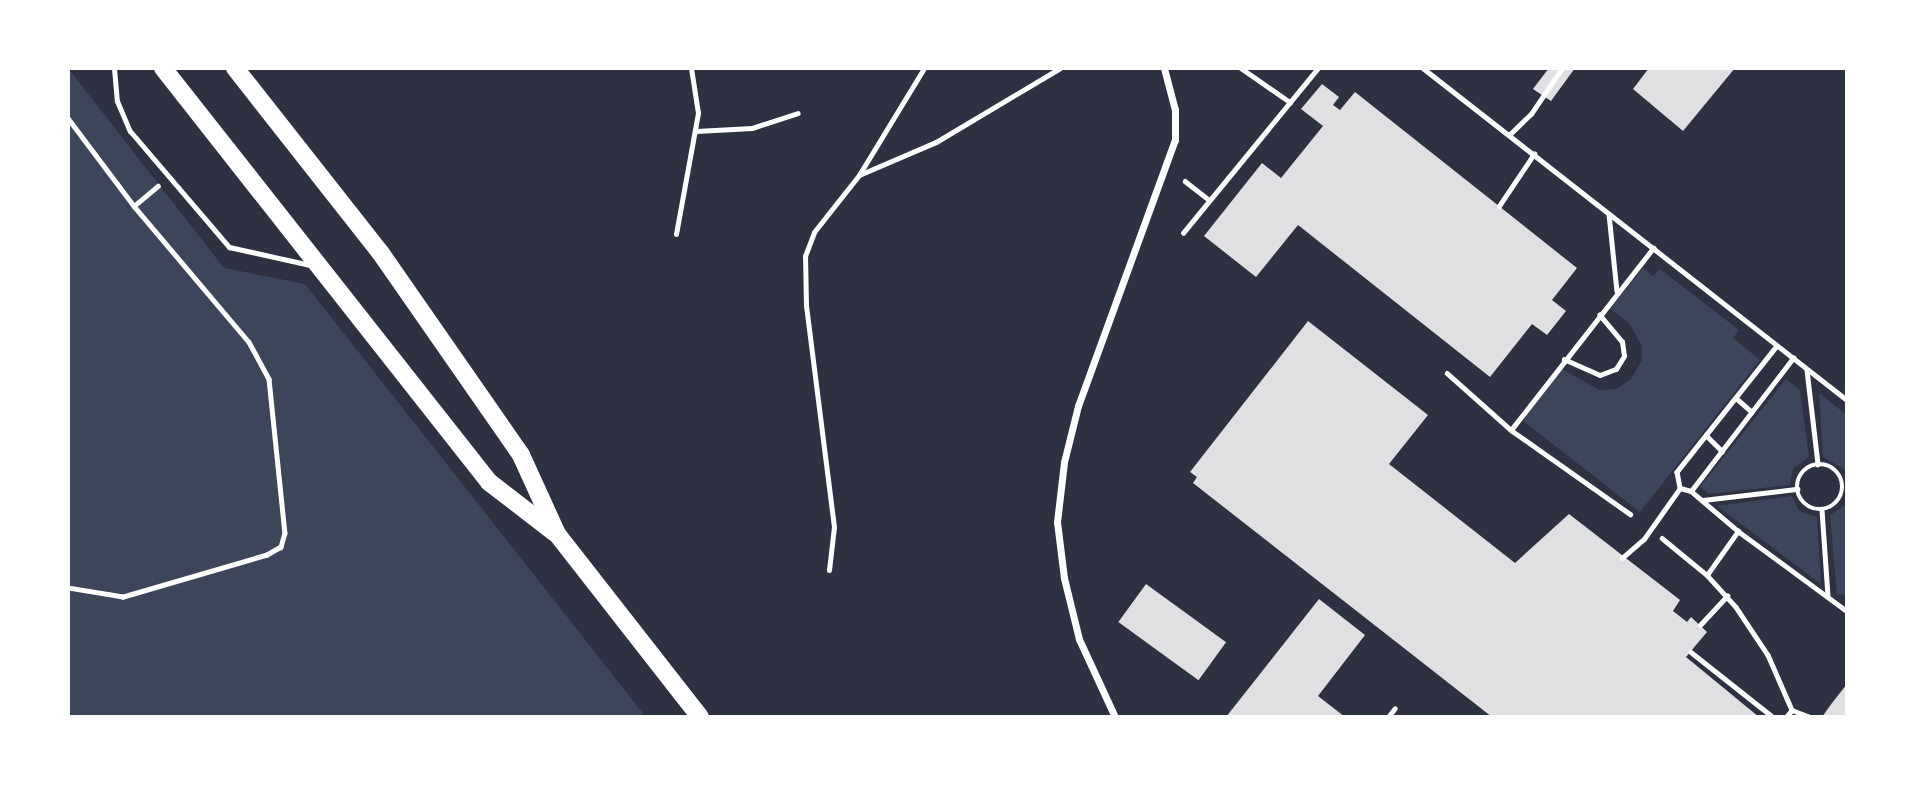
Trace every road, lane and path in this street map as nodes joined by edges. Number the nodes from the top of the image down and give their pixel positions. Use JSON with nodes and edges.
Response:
{"nodes":[{"id":1,"x":114,"y":68,"type":"edge"},
{"id":2,"x":163,"y":68,"type":"edge"},
{"id":3,"x":235,"y":68,"type":"edge"},
{"id":4,"x":691,"y":68,"type":"edge"},
{"id":5,"x":924,"y":68,"type":"edge"},
{"id":6,"x":1060,"y":68,"type":"edge"},
{"id":7,"x":1164,"y":68,"type":"edge"},
{"id":8,"x":1241,"y":68,"type":"edge"},
{"id":9,"x":1318,"y":68,"type":"edge"},
{"id":10,"x":1423,"y":68,"type":"edge"},
{"id":11,"x":1562,"y":68,"type":"edge"},
{"id":12,"x":1290,"y":102,"type":"junction"},
{"id":13,"x":799,"y":113,"type":"dead end"},
{"id":14,"x":68,"y":118,"type":"edge"},
{"id":15,"x":695,"y":131,"type":"junction"},
{"id":16,"x":1509,"y":135,"type":"junction"},
{"id":17,"x":1534,"y":154,"type":"junction"},
{"id":18,"x":859,"y":175,"type":"junction"},
{"id":19,"x":166,"y":179,"type":"junction"},
{"id":20,"x":1185,"y":181,"type":"dead end"},
{"id":21,"x":1208,"y":199,"type":"junction"},
{"id":22,"x":134,"y":206,"type":"junction"},
{"id":23,"x":1499,"y":206,"type":"dead end"},
{"id":24,"x":1609,"y":213,"type":"junction"},
{"id":25,"x":1183,"y":233,"type":"dead end"},
{"id":26,"x":676,"y":234,"type":"dead end"},
{"id":27,"x":1653,"y":248,"type":"junction"},
{"id":28,"x":323,"y":267,"type":"junction"},
{"id":29,"x":1617,"y":291,"type":"junction"},
{"id":30,"x":1599,"y":315,"type":"junction"},
{"id":31,"x":1777,"y":346,"type":"junction"},
{"id":32,"x":1793,"y":358,"type":"junction"},
{"id":33,"x":1564,"y":359,"type":"junction"},
{"id":34,"x":1807,"y":369,"type":"junction"},
{"id":35,"x":1447,"y":373,"type":"dead end"},
{"id":36,"x":1736,"y":398,"type":"junction"},
{"id":37,"x":1847,"y":400,"type":"edge"},
{"id":38,"x":1752,"y":412,"type":"junction"},
{"id":39,"x":1511,"y":430,"type":"junction"},
{"id":40,"x":1706,"y":435,"type":"junction"},
{"id":41,"x":1722,"y":451,"type":"junction"},
{"id":42,"x":1818,"y":464,"type":"junction"},
{"id":43,"x":1845,"y":485,"type":"edge"},
{"id":44,"x":1680,"y":488,"type":"junction"},
{"id":45,"x":1797,"y":489,"type":"junction"},
{"id":46,"x":1691,"y":491,"type":"junction"},
{"id":47,"x":1702,"y":500,"type":"junction"},
{"id":48,"x":1822,"y":510,"type":"junction"},
{"id":49,"x":1630,"y":514,"type":"dead end"},
{"id":50,"x":1738,"y":531,"type":"junction"},
{"id":51,"x":557,"y":534,"type":"junction"},
{"id":52,"x":1662,"y":538,"type":"dead end"},
{"id":53,"x":1622,"y":558,"type":"dead end"},
{"id":54,"x":829,"y":570,"type":"dead end"},
{"id":55,"x":1707,"y":575,"type":"junction"},
{"id":56,"x":68,"y":588,"type":"edge"},
{"id":57,"x":1727,"y":596,"type":"junction"},
{"id":58,"x":1828,"y":596,"type":"junction"},
{"id":59,"x":1847,"y":611,"type":"edge"},
{"id":60,"x":1700,"y":625,"type":"dead end"},
{"id":61,"x":1691,"y":652,"type":"dead end"},
{"id":62,"x":1395,"y":708,"type":"dead end"},
{"id":63,"x":1792,"y":710,"type":"junction"},
{"id":64,"x":700,"y":717,"type":"edge"},
{"id":65,"x":1115,"y":717,"type":"edge"},
{"id":66,"x":1388,"y":717,"type":"edge"},
{"id":67,"x":1773,"y":717,"type":"edge"},
{"id":68,"x":1786,"y":717,"type":"edge"},
{"id":69,"x":1810,"y":717,"type":"edge"}],
"edges":[{"from":1,"to":19,"type":"lane"},
{"from":2,"to":28,"type":"main road"},
{"from":3,"to":51,"type":"main road"},
{"from":4,"to":15,"type":"lane"},
{"from":5,"to":18,"type":"lane"},
{"from":6,"to":18,"type":"lane"},
{"from":7,"to":65,"type":"street"},
{"from":8,"to":12,"type":"path"},
{"from":9,"to":12,"type":"path"},
{"from":10,"to":16,"type":"path"},
{"from":11,"to":16,"type":"path"},
{"from":12,"to":21,"type":"path"},
{"from":13,"to":15,"type":"lane"},
{"from":14,"to":22,"type":"path"},
{"from":15,"to":26,"type":"lane"},
{"from":16,"to":17,"type":"path"},
{"from":17,"to":23,"type":"path"},
{"from":17,"to":24,"type":"path"},
{"from":18,"to":54,"type":"lane"},
{"from":19,"to":22,"type":"path"},
{"from":19,"to":28,"type":"lane"},
{"from":20,"to":21,"type":"path"},
{"from":21,"to":25,"type":"path"},
{"from":22,"to":56,"type":"path"},
{"from":24,"to":27,"type":"path"},
{"from":24,"to":29,"type":"path"},
{"from":27,"to":29,"type":"path"},
{"from":27,"to":31,"type":"path"},
{"from":28,"to":51,"type":"main road"},
{"from":29,"to":30,"type":"path"},
{"from":30,"to":33,"type":"path"},
{"from":30,"to":33,"type":"path"},
{"from":31,"to":32,"type":"path"},
{"from":31,"to":36,"type":"path"},
{"from":32,"to":34,"type":"path"},
{"from":32,"to":38,"type":"path"},
{"from":33,"to":39,"type":"path"},
{"from":34,"to":37,"type":"path"},
{"from":34,"to":42,"type":"path"},
{"from":35,"to":39,"type":"path"},
{"from":36,"to":38,"type":"path"},
{"from":36,"to":40,"type":"path"},
{"from":38,"to":41,"type":"path"},
{"from":39,"to":49,"type":"path"},
{"from":40,"to":41,"type":"path"},
{"from":40,"to":44,"type":"path"},
{"from":41,"to":46,"type":"path"},
{"from":42,"to":43,"type":"path"},
{"from":42,"to":45,"type":"path"},
{"from":43,"to":48,"type":"path"},
{"from":44,"to":46,"type":"path"},
{"from":44,"to":53,"type":"path"},
{"from":45,"to":47,"type":"path"},
{"from":45,"to":48,"type":"path"},
{"from":46,"to":47,"type":"path"},
{"from":47,"to":50,"type":"path"},
{"from":48,"to":58,"type":"path"},
{"from":50,"to":55,"type":"path"},
{"from":50,"to":58,"type":"path"},
{"from":51,"to":64,"type":"main road"},
{"from":52,"to":55,"type":"path"},
{"from":55,"to":57,"type":"path"},
{"from":57,"to":60,"type":"path"},
{"from":57,"to":63,"type":"path"},
{"from":58,"to":59,"type":"path"},
{"from":61,"to":67,"type":"path"},
{"from":62,"to":66,"type":"lane"},
{"from":63,"to":68,"type":"path"},
{"from":63,"to":69,"type":"path"}]}
